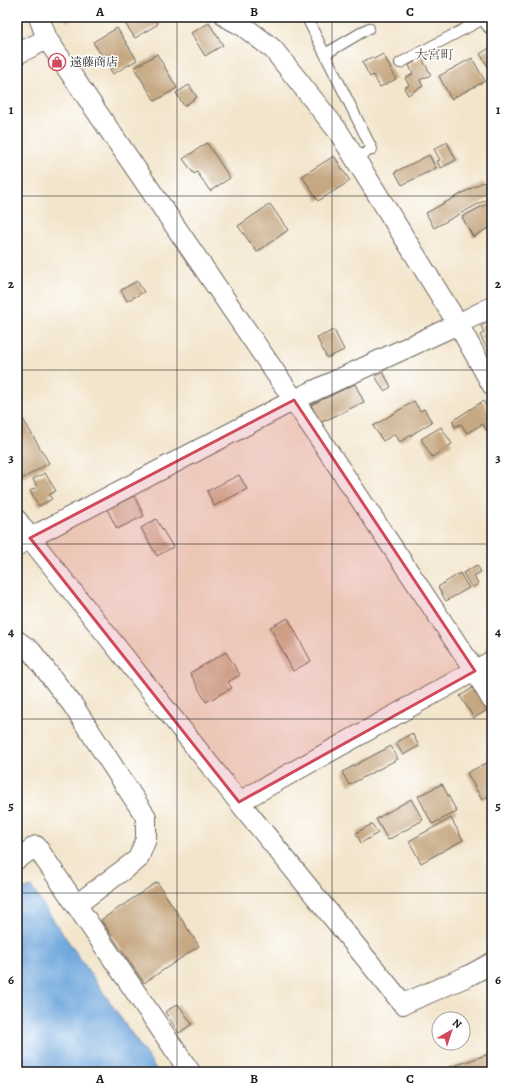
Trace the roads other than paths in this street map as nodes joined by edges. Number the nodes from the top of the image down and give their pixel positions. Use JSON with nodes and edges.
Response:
{"nodes":[{"id":1,"x":39,"y":17,"type":"edge"},
{"id":2,"x":226,"y":17,"type":"edge"},
{"id":3,"x":487,"y":17,"type":"edge"},
{"id":4,"x":307,"y":18,"type":"dead end"},
{"id":5,"x":492,"y":24,"type":"edge"},
{"id":6,"x":369,"y":28,"type":"dead end"},
{"id":7,"x":47,"y":40,"type":"junction"},
{"id":8,"x":17,"y":54,"type":"edge"},
{"id":9,"x":325,"y":54,"type":"junction"},
{"id":10,"x":400,"y":63,"type":"dead end"},
{"id":11,"x":355,"y":159,"type":"junction"},
{"id":12,"x":492,"y":307,"type":"edge"},
{"id":13,"x":458,"y":324,"type":"junction"},
{"id":14,"x":492,"y":385,"type":"edge"},
{"id":15,"x":294,"y":400,"type":"junction"},
{"id":16,"x":17,"y":520,"type":"edge"},
{"id":17,"x":23,"y":542,"type":"edge"},
{"id":18,"x":17,"y":640,"type":"edge"},
{"id":19,"x":492,"y":661,"type":"edge"},
{"id":20,"x":475,"y":671,"type":"junction"},
{"id":21,"x":492,"y":700,"type":"edge"},
{"id":22,"x":239,"y":802,"type":"junction"},
{"id":23,"x":17,"y":859,"type":"edge"},
{"id":24,"x":76,"y":905,"type":"junction"},
{"id":25,"x":492,"y":963,"type":"edge"},
{"id":26,"x":190,"y":1072,"type":"edge"}],
"edges":[{"from":1,"to":7,"type":"street"},
{"from":2,"to":11,"type":"street"},
{"from":3,"to":5,"type":"street"},
{"from":3,"to":10,"type":"lane"},
{"from":4,"to":9,"type":"lane"},
{"from":6,"to":9,"type":"lane"},
{"from":7,"to":8,"type":"street"},
{"from":7,"to":15,"type":"street"},
{"from":9,"to":11,"type":"lane"},
{"from":11,"to":13,"type":"street"},
{"from":12,"to":13,"type":"street"},
{"from":13,"to":14,"type":"street"},
{"from":13,"to":15,"type":"street"},
{"from":15,"to":17,"type":"street"},
{"from":15,"to":20,"type":"street"},
{"from":16,"to":17,"type":"street"},
{"from":17,"to":22,"type":"street"},
{"from":18,"to":24,"type":"street"},
{"from":19,"to":20,"type":"street"},
{"from":20,"to":21,"type":"street"},
{"from":20,"to":22,"type":"street"},
{"from":22,"to":25,"type":"street"},
{"from":23,"to":24,"type":"street"},
{"from":24,"to":26,"type":"street"}]}
